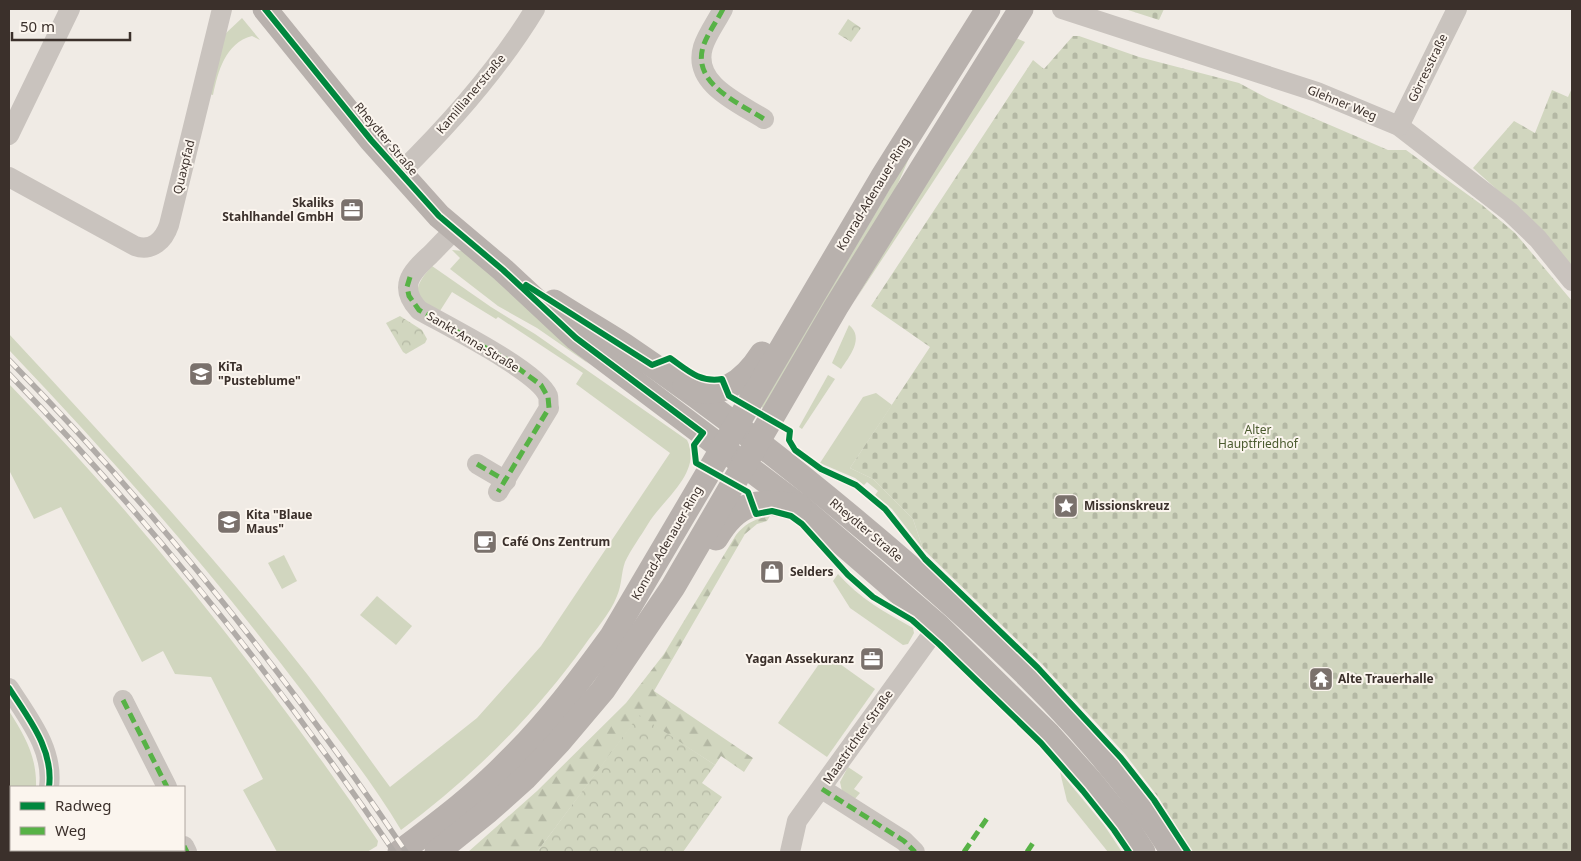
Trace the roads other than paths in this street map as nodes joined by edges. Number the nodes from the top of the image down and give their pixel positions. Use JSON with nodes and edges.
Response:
{"nodes":[{"id":1,"x":70,"y":9,"type":"edge"},
{"id":2,"x":222,"y":9,"type":"edge"},
{"id":3,"x":265,"y":9,"type":"edge"},
{"id":4,"x":535,"y":9,"type":"edge"},
{"id":5,"x":723,"y":9,"type":"edge"},
{"id":6,"x":988,"y":9,"type":"edge"},
{"id":7,"x":1021,"y":9,"type":"edge"},
{"id":8,"x":1062,"y":9,"type":"edge"},
{"id":9,"x":1457,"y":9,"type":"edge"},
{"id":10,"x":764,"y":119,"type":"dead end"},
{"id":11,"x":1399,"y":126,"type":"junction"},
{"id":12,"x":9,"y":135,"type":"edge"},
{"id":13,"x":399,"y":174,"type":"junction"},
{"id":14,"x":9,"y":177,"type":"edge"},
{"id":15,"x":455,"y":230,"type":"junction"},
{"id":16,"x":503,"y":270,"type":"junction"},
{"id":17,"x":1572,"y":281,"type":"edge"},
{"id":18,"x":808,"y":303,"type":"junction"},
{"id":19,"x":678,"y":383,"type":"junction"},
{"id":20,"x":736,"y":425,"type":"junction"},
{"id":21,"x":757,"y":441,"type":"junction"},
{"id":22,"x":722,"y":447,"type":"junction"},
{"id":23,"x":744,"y":463,"type":"junction"},
{"id":24,"x":477,"y":464,"type":"dead end"},
{"id":25,"x":799,"y":506,"type":"junction"},
{"id":26,"x":938,"y":626,"type":"junction"},
{"id":27,"x":9,"y":688,"type":"edge"},
{"id":28,"x":603,"y":690,"type":"junction"},
{"id":29,"x":123,"y":700,"type":"dead end"},
{"id":30,"x":49,"y":786,"type":"edge"},
{"id":31,"x":166,"y":786,"type":"edge"},
{"id":32,"x":822,"y":789,"type":"junction"},
{"id":33,"x":400,"y":852,"type":"edge"},
{"id":34,"x":437,"y":852,"type":"edge"},
{"id":35,"x":790,"y":852,"type":"edge"},
{"id":36,"x":915,"y":852,"type":"edge"},
{"id":37,"x":1143,"y":852,"type":"edge"},
{"id":38,"x":1173,"y":852,"type":"edge"}],
"edges":[{"from":1,"to":12,"type":"street"},
{"from":2,"to":14,"type":"street","name":"Quaxpfad"},
{"from":3,"to":13,"type":"main road","name":"Rheydter Straße"},
{"from":4,"to":13,"type":"street","name":"Kamillianerstraße"},
{"from":5,"to":10,"type":"street"},
{"from":6,"to":18,"type":"main road","name":"Konrad-Adenauer-Ring"},
{"from":7,"to":21,"type":"main road","name":"Konrad-Adenauer-Ring"},
{"from":8,"to":11,"type":"street","name":"Glehner Weg"},
{"from":9,"to":11,"type":"street","name":"Görresstraße"},
{"from":11,"to":17,"type":"street","name":"Glehner Weg"},
{"from":13,"to":15,"type":"main road","name":"Rheydter Straße"},
{"from":15,"to":16,"type":"main road","name":"Rheydter Straße"},
{"from":15,"to":24,"type":"street","name":"Sankt-Anna-Straße"},
{"from":16,"to":19,"type":"main road","name":"Rheydter Straße"},
{"from":16,"to":22,"type":"main road","name":"Rheydter Straße"},
{"from":18,"to":19,"type":"main road"},
{"from":18,"to":20,"type":"main road","name":"Konrad-Adenauer-Ring"},
{"from":19,"to":20,"type":"main road","name":"Rheydter Straße"},
{"from":20,"to":21,"type":"main road","name":"Rheydter Straße"},
{"from":20,"to":22,"type":"main road","name":"Konrad-Adenauer-Ring"},
{"from":21,"to":23,"type":"main road","name":"Konrad-Adenauer-Ring"},
{"from":21,"to":38,"type":"main road","name":"Rheydter Straße"},
{"from":22,"to":23,"type":"main road","name":"Rheydter Straße"},
{"from":22,"to":33,"type":"main road","name":"Konrad-Adenauer-Ring"},
{"from":23,"to":25,"type":"main road","name":"Rheydter Straße"},
{"from":23,"to":28,"type":"main road","name":"Konrad-Adenauer-Ring"},
{"from":25,"to":26,"type":"main road","name":"Rheydter Straße"},
{"from":25,"to":28,"type":"main road"},
{"from":26,"to":32,"type":"street","name":"Maastrichter Straße"},
{"from":26,"to":37,"type":"main road","name":"Rheydter Straße"},
{"from":27,"to":30,"type":"street"},
{"from":28,"to":34,"type":"main road","name":"Konrad-Adenauer-Ring"},
{"from":29,"to":31,"type":"street"},
{"from":32,"to":35,"type":"street","name":"Maastrichter Straße"},
{"from":32,"to":36,"type":"street"}]}
